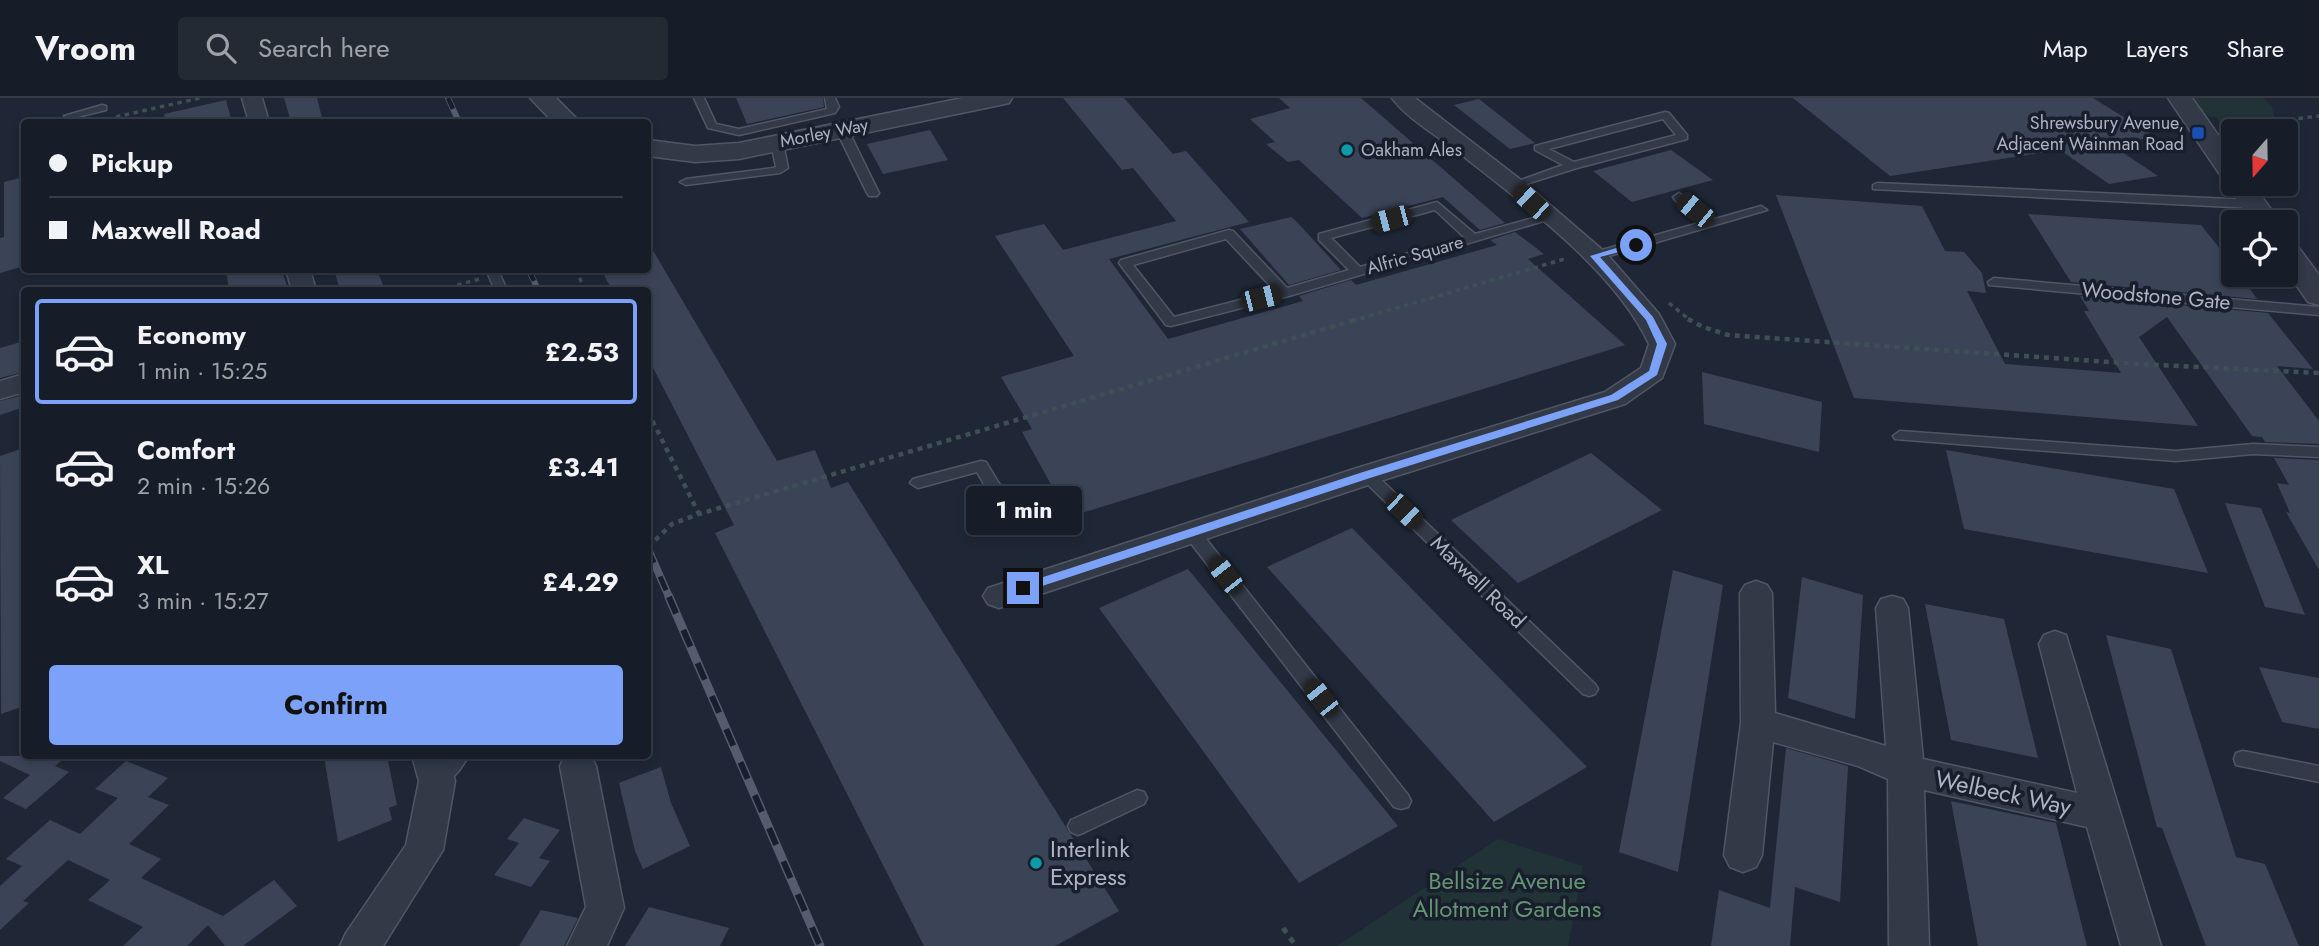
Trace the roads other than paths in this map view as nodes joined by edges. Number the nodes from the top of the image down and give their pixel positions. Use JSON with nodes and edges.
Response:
{"nodes":[{"id":1,"x":252,"y":98,"type":"edge"},
{"id":2,"x":542,"y":98,"type":"edge"},
{"id":3,"x":699,"y":98,"type":"edge"},
{"id":4,"x":830,"y":98,"type":"edge"},
{"id":5,"x":1000,"y":98,"type":"edge"},
{"id":6,"x":1402,"y":98,"type":"edge"},
{"id":7,"x":2180,"y":98,"type":"edge"},
{"id":8,"x":102,"y":109,"type":"edge"},
{"id":9,"x":69,"y":116,"type":"dead end"},
{"id":10,"x":258,"y":119,"type":"edge"},
{"id":11,"x":564,"y":119,"type":"edge"},
{"id":12,"x":842,"y":130,"type":"junction"},
{"id":13,"x":777,"y":143,"type":"junction"},
{"id":14,"x":651,"y":148,"type":"edge"},
{"id":15,"x":2221,"y":158,"type":"edge"},
{"id":16,"x":1573,"y":166,"type":"junction"},
{"id":17,"x":686,"y":182,"type":"dead end"},
{"id":18,"x":1513,"y":185,"type":"junction"},
{"id":19,"x":1877,"y":187,"type":"dead end"},
{"id":20,"x":873,"y":193,"type":"dead end"},
{"id":21,"x":1679,"y":197,"type":"dead end"},
{"id":22,"x":2252,"y":203,"type":"edge"},
{"id":23,"x":1761,"y":209,"type":"dead end"},
{"id":24,"x":1548,"y":218,"type":"junction"},
{"id":25,"x":1712,"y":223,"type":"junction"},
{"id":26,"x":1473,"y":238,"type":"junction"},
{"id":27,"x":1584,"y":256,"type":"junction"},
{"id":28,"x":2298,"y":267,"type":"edge"},
{"id":29,"x":1357,"y":271,"type":"junction"},
{"id":30,"x":1994,"y":282,"type":"dead end"},
{"id":31,"x":1284,"y":293,"type":"junction"},
{"id":32,"x":2319,"y":296,"type":"edge"},
{"id":33,"x":2319,"y":311,"type":"edge"},
{"id":34,"x":21,"y":384,"type":"edge"},
{"id":35,"x":0,"y":390,"type":"edge"},
{"id":36,"x":1900,"y":436,"type":"dead end"},
{"id":37,"x":2319,"y":452,"type":"edge"},
{"id":38,"x":1367,"y":475,"type":"junction"},
{"id":39,"x":918,"y":483,"type":"dead end"},
{"id":40,"x":1014,"y":522,"type":"dead end"},
{"id":41,"x":1193,"y":534,"type":"junction"},
{"id":42,"x":1756,"y":593,"type":"dead end"},
{"id":43,"x":999,"y":596,"type":"dead end"},
{"id":44,"x":1892,"y":608,"type":"dead end"},
{"id":45,"x":2055,"y":645,"type":"dead end"},
{"id":46,"x":1589,"y":689,"type":"dead end"},
{"id":47,"x":1758,"y":723,"type":"junction"},
{"id":48,"x":2243,"y":759,"type":"dead end"},
{"id":49,"x":442,"y":764,"type":"edge"},
{"id":50,"x":578,"y":766,"type":"dead end"},
{"id":51,"x":1906,"y":771,"type":"junction"},
{"id":52,"x":2319,"y":774,"type":"edge"},
{"id":53,"x":1137,"y":798,"type":"dead end"},
{"id":54,"x":1401,"y":801,"type":"dead end"},
{"id":55,"x":2101,"y":814,"type":"junction"},
{"id":56,"x":1078,"y":826,"type":"dead end"},
{"id":57,"x":1743,"y":855,"type":"dead end"},
{"id":58,"x":372,"y":944,"type":"edge"},
{"id":59,"x":587,"y":946,"type":"edge"},
{"id":60,"x":1909,"y":946,"type":"edge"},
{"id":61,"x":2141,"y":946,"type":"edge"}],
"edges":[{"from":1,"to":10,"type":"street"},
{"from":2,"to":11,"type":"street"},
{"from":3,"to":4,"type":"lane"},
{"from":5,"to":12,"type":"street","name":"Morley Way"},
{"from":6,"to":18,"type":"street"},
{"from":7,"to":15,"type":"street"},
{"from":8,"to":9,"type":"lane"},
{"from":12,"to":13,"type":"street","name":"Morley Way"},
{"from":12,"to":20,"type":"lane"},
{"from":13,"to":14,"type":"street","name":"Morley Way"},
{"from":13,"to":17,"type":"lane"},
{"from":16,"to":16,"type":"lane"},
{"from":16,"to":18,"type":"lane"},
{"from":18,"to":24,"type":"street"},
{"from":19,"to":22,"type":"lane"},
{"from":21,"to":25,"type":"lane"},
{"from":23,"to":25,"type":"lane"},
{"from":24,"to":26,"type":"lane","name":"Alfric Square"},
{"from":24,"to":27,"type":"street"},
{"from":25,"to":27,"type":"lane"},
{"from":26,"to":29,"type":"lane","name":"Alfric Square"},
{"from":26,"to":29,"type":"lane","name":"Alfric Square"},
{"from":27,"to":38,"type":"street"},
{"from":28,"to":32,"type":"street"},
{"from":29,"to":31,"type":"lane","name":"Alfric Square"},
{"from":30,"to":33,"type":"lane","name":"Woodstone Gate"},
{"from":31,"to":31,"type":"lane","name":"Alfric Square"},
{"from":34,"to":35,"type":"street"},
{"from":36,"to":37,"type":"lane"},
{"from":38,"to":41,"type":"street"},
{"from":38,"to":46,"type":"lane","name":"Maxwell Road"},
{"from":39,"to":40,"type":"lane"},
{"from":41,"to":43,"type":"street"},
{"from":41,"to":54,"type":"lane"},
{"from":42,"to":47,"type":"street"},
{"from":44,"to":51,"type":"street","name":"Welbeck Way"},
{"from":45,"to":55,"type":"street","name":"Welbeck Way"},
{"from":47,"to":51,"type":"street","name":"Welbeck Way"},
{"from":47,"to":57,"type":"street"},
{"from":48,"to":52,"type":"lane"},
{"from":49,"to":58,"type":"street"},
{"from":50,"to":59,"type":"street"},
{"from":51,"to":55,"type":"street","name":"Welbeck Way"},
{"from":51,"to":60,"type":"street","name":"Welbeck Way"},
{"from":53,"to":56,"type":"lane"},
{"from":55,"to":61,"type":"street","name":"Welbeck Way"}]}
